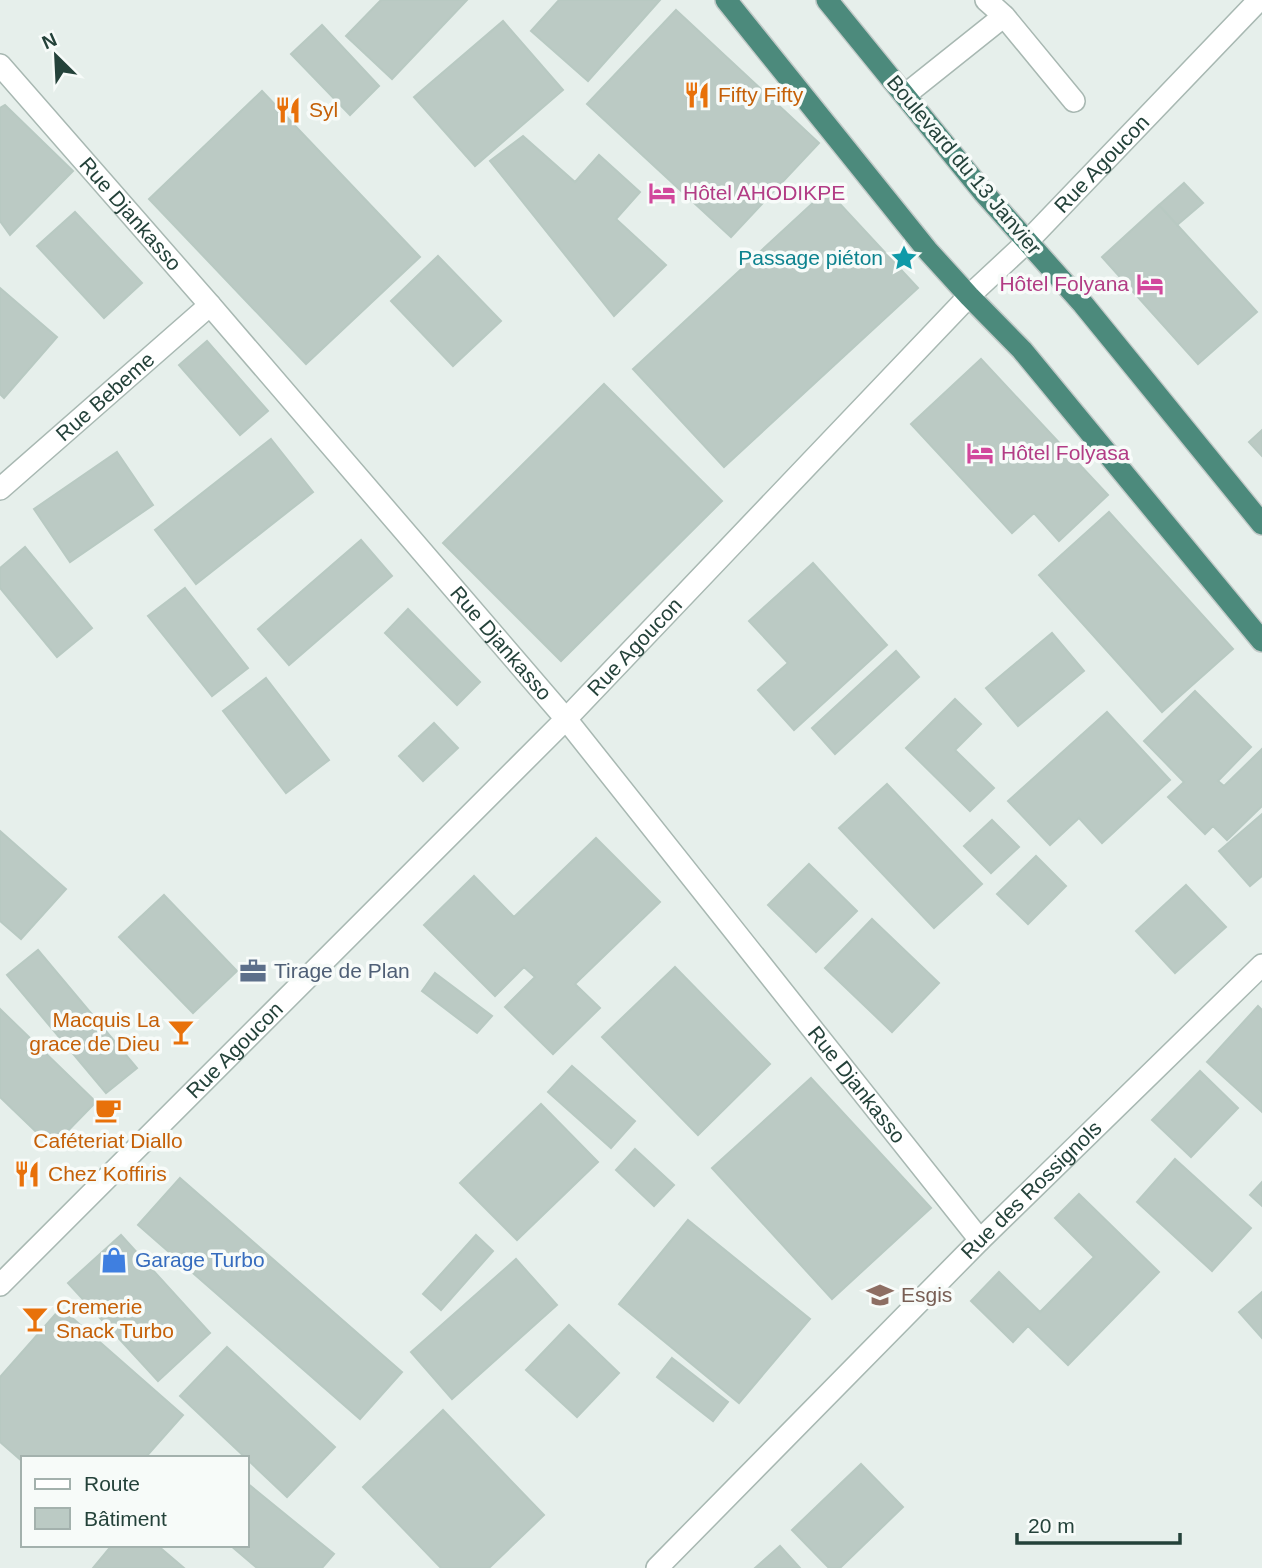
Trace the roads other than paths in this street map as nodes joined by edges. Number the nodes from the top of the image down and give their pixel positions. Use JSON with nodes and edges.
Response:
{"nodes":[{"id":1,"x":726,"y":0,"type":"edge"},
{"id":2,"x":827,"y":0,"type":"edge"},
{"id":3,"x":986,"y":0,"type":"edge"},
{"id":4,"x":1259,"y":0,"type":"edge"},
{"id":5,"x":1004,"y":16,"type":"junction"},
{"id":6,"x":0,"y":65,"type":"edge"},
{"id":7,"x":905,"y":95,"type":"junction"},
{"id":8,"x":1074,"y":101,"type":"dead end"},
{"id":9,"x":1027,"y":242,"type":"junction"},
{"id":10,"x":968,"y":296,"type":"junction"},
{"id":11,"x":210,"y":305,"type":"junction"},
{"id":12,"x":0,"y":489,"type":"edge"},
{"id":13,"x":1262,"y":524,"type":"edge"},
{"id":14,"x":1262,"y":641,"type":"edge"},
{"id":15,"x":566,"y":719,"type":"junction"},
{"id":16,"x":1262,"y":965,"type":"edge"},
{"id":17,"x":980,"y":1240,"type":"junction"},
{"id":18,"x":0,"y":1285,"type":"edge"},
{"id":19,"x":657,"y":1568,"type":"edge"}],
"edges":[{"from":1,"to":10,"type":"highway"},
{"from":2,"to":7,"type":"highway","name":"Boulevard du 13 Janvier"},
{"from":3,"to":5,"type":"street"},
{"from":4,"to":9,"type":"street","name":"Rue Agoucon"},
{"from":5,"to":7,"type":"street"},
{"from":5,"to":8,"type":"street"},
{"from":6,"to":11,"type":"street","name":"Rue Djankasso"},
{"from":7,"to":9,"type":"highway","name":"Boulevard du 13 Janvier"},
{"from":9,"to":10,"type":"street","name":"Rue Agoucon"},
{"from":9,"to":13,"type":"highway","name":"Boulevard du 13 Janvier"},
{"from":10,"to":14,"type":"highway"},
{"from":10,"to":15,"type":"street","name":"Rue Agoucon"},
{"from":11,"to":12,"type":"street","name":"Rue Bebeme"},
{"from":11,"to":15,"type":"street","name":"Rue Djankasso"},
{"from":15,"to":17,"type":"street","name":"Rue Djankasso"},
{"from":15,"to":18,"type":"street","name":"Rue Agoucon"},
{"from":16,"to":17,"type":"street","name":"Rue des Rossignols"},
{"from":17,"to":19,"type":"street","name":"Rue des Rossignols"}]}
